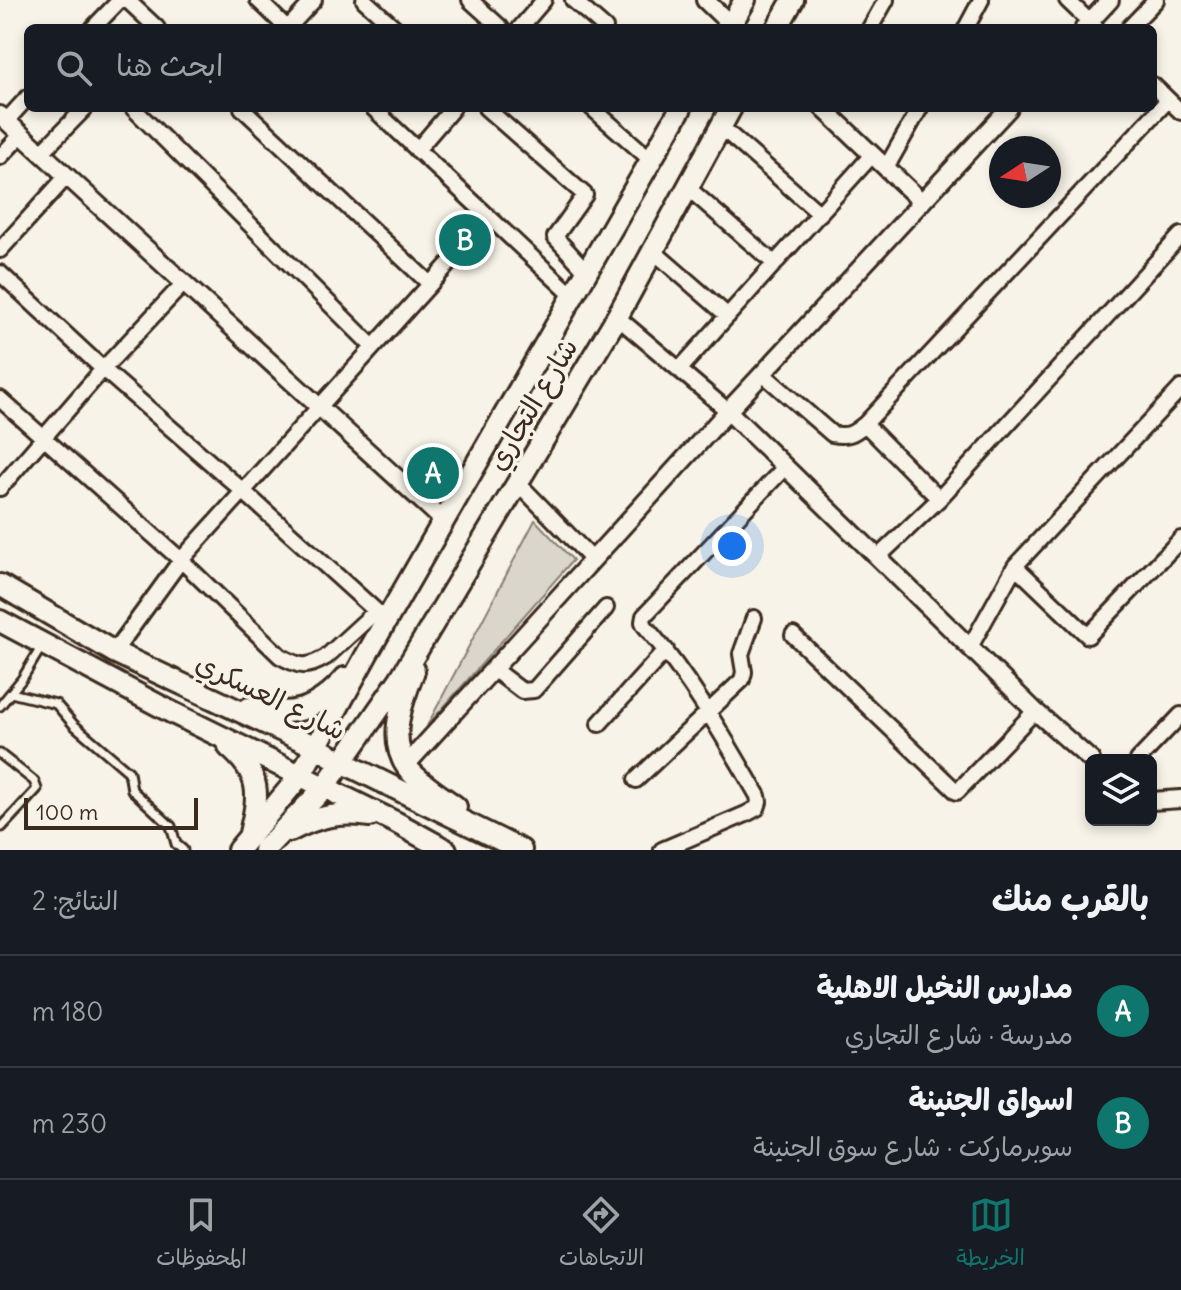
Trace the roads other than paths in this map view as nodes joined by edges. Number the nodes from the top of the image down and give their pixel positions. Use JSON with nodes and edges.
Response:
{"nodes":[{"id":1,"x":120,"y":0,"type":"edge"},
{"id":2,"x":127,"y":0,"type":"edge"},
{"id":3,"x":258,"y":0,"type":"edge"},
{"id":4,"x":314,"y":0,"type":"edge"},
{"id":5,"x":364,"y":0,"type":"edge"},
{"id":6,"x":470,"y":0,"type":"edge"},
{"id":7,"x":544,"y":0,"type":"edge"},
{"id":8,"x":573,"y":0,"type":"edge"},
{"id":9,"x":705,"y":0,"type":"edge"},
{"id":10,"x":745,"y":0,"type":"edge"},
{"id":11,"x":793,"y":0,"type":"edge"},
{"id":12,"x":886,"y":0,"type":"edge"},
{"id":13,"x":981,"y":0,"type":"edge"},
{"id":14,"x":1067,"y":0,"type":"edge"},
{"id":15,"x":1110,"y":0,"type":"edge"},
{"id":16,"x":1156,"y":0,"type":"edge"},
{"id":17,"x":97,"y":24,"type":"edge"},
{"id":18,"x":153,"y":24,"type":"edge"},
{"id":19,"x":284,"y":24,"type":"edge"},
{"id":20,"x":292,"y":24,"type":"edge"},
{"id":21,"x":391,"y":24,"type":"edge"},
{"id":22,"x":497,"y":24,"type":"edge"},
{"id":23,"x":523,"y":24,"type":"edge"},
{"id":24,"x":600,"y":24,"type":"edge"},
{"id":25,"x":728,"y":24,"type":"edge"},
{"id":26,"x":731,"y":24,"type":"edge"},
{"id":27,"x":779,"y":24,"type":"edge"},
{"id":28,"x":872,"y":24,"type":"edge"},
{"id":29,"x":968,"y":24,"type":"edge"},
{"id":30,"x":1088,"y":24,"type":"edge"},
{"id":31,"x":1092,"y":24,"type":"edge"},
{"id":32,"x":1133,"y":24,"type":"edge"},
{"id":33,"x":1157,"y":89,"type":"edge"},
{"id":34,"x":24,"y":100,"type":"edge"},
{"id":35,"x":1168,"y":100,"type":"junction"},
{"id":36,"x":81,"y":112,"type":"edge"},
{"id":37,"x":137,"y":112,"type":"edge"},
{"id":38,"x":246,"y":112,"type":"edge"},
{"id":39,"x":377,"y":112,"type":"edge"},
{"id":40,"x":450,"y":112,"type":"edge"},
{"id":41,"x":491,"y":112,"type":"edge"},
{"id":42,"x":597,"y":112,"type":"edge"},
{"id":43,"x":679,"y":112,"type":"edge"},
{"id":44,"x":827,"y":112,"type":"edge"},
{"id":45,"x":918,"y":112,"type":"edge"},
{"id":46,"x":1005,"y":112,"type":"edge"},
{"id":47,"x":1157,"y":112,"type":"edge"},
{"id":48,"x":1157,"y":112,"type":"edge"},
{"id":49,"x":1181,"y":112,"type":"edge"},
{"id":50,"x":726,"y":117,"type":"edge"},
{"id":51,"x":3,"y":118,"type":"edge"},
{"id":52,"x":21,"y":135,"type":"junction"},
{"id":53,"x":417,"y":150,"type":"junction"},
{"id":54,"x":41,"y":153,"type":"junction"},
{"id":55,"x":872,"y":155,"type":"junction"},
{"id":56,"x":0,"y":157,"type":"edge"},
{"id":57,"x":650,"y":159,"type":"junction"},
{"id":58,"x":886,"y":168,"type":"junction"},
{"id":59,"x":67,"y":176,"type":"junction"},
{"id":60,"x":687,"y":187,"type":"junction"},
{"id":61,"x":922,"y":202,"type":"junction"},
{"id":62,"x":820,"y":214,"type":"junction"},
{"id":63,"x":490,"y":218,"type":"junction"},
{"id":64,"x":1181,"y":235,"type":"edge"},
{"id":65,"x":0,"y":250,"type":"edge"},
{"id":66,"x":652,"y":250,"type":"junction"},
{"id":67,"x":775,"y":264,"type":"junction"},
{"id":68,"x":587,"y":272,"type":"junction"},
{"id":69,"x":0,"y":273,"type":"edge"},
{"id":70,"x":184,"y":283,"type":"junction"},
{"id":71,"x":430,"y":284,"type":"junction"},
{"id":72,"x":573,"y":296,"type":"junction"},
{"id":73,"x":728,"y":316,"type":"junction"},
{"id":74,"x":617,"y":317,"type":"junction"},
{"id":75,"x":373,"y":347,"type":"junction"},
{"id":76,"x":103,"y":369,"type":"junction"},
{"id":77,"x":679,"y":370,"type":"junction"},
{"id":78,"x":763,"y":374,"type":"junction"},
{"id":79,"x":1181,"y":388,"type":"edge"},
{"id":80,"x":0,"y":399,"type":"edge"},
{"id":81,"x":319,"y":407,"type":"junction"},
{"id":82,"x":728,"y":411,"type":"junction"},
{"id":83,"x":865,"y":424,"type":"junction"},
{"id":84,"x":43,"y":437,"type":"junction"},
{"id":85,"x":785,"y":467,"type":"junction"},
{"id":86,"x":518,"y":483,"type":"junction"},
{"id":87,"x":0,"y":488,"type":"edge"},
{"id":88,"x":243,"y":491,"type":"junction"},
{"id":89,"x":939,"y":499,"type":"junction"},
{"id":90,"x":444,"y":521,"type":"junction"},
{"id":91,"x":1181,"y":539,"type":"edge"},
{"id":92,"x":878,"y":557,"type":"junction"},
{"id":93,"x":181,"y":560,"type":"junction"},
{"id":94,"x":593,"y":560,"type":"junction"},
{"id":95,"x":1015,"y":566,"type":"junction"},
{"id":96,"x":0,"y":585,"type":"edge"},
{"id":97,"x":606,"y":608,"type":"dead end"},
{"id":98,"x":381,"y":616,"type":"junction"},
{"id":99,"x":754,"y":618,"type":"dead end"},
{"id":100,"x":0,"y":621,"type":"edge"},
{"id":101,"x":432,"y":625,"type":"junction"},
{"id":102,"x":793,"y":635,"type":"dead end"},
{"id":103,"x":43,"y":644,"type":"junction"},
{"id":104,"x":970,"y":647,"type":"junction"},
{"id":105,"x":666,"y":650,"type":"junction"},
{"id":106,"x":369,"y":651,"type":"junction"},
{"id":107,"x":114,"y":652,"type":"junction"},
{"id":108,"x":493,"y":669,"type":"junction"},
{"id":109,"x":11,"y":693,"type":"junction"},
{"id":110,"x":212,"y":699,"type":"junction"},
{"id":111,"x":0,"y":706,"type":"edge"},
{"id":112,"x":1035,"y":711,"type":"junction"},
{"id":113,"x":171,"y":712,"type":"junction"},
{"id":114,"x":710,"y":712,"type":"junction"},
{"id":115,"x":1181,"y":715,"type":"edge"},
{"id":116,"x":599,"y":724,"type":"dead end"},
{"id":117,"x":316,"y":747,"type":"junction"},
{"id":118,"x":0,"y":754,"type":"edge"},
{"id":119,"x":1144,"y":754,"type":"edge"},
{"id":120,"x":1085,"y":755,"type":"edge"},
{"id":121,"x":342,"y":762,"type":"junction"},
{"id":122,"x":406,"y":765,"type":"junction"},
{"id":123,"x":300,"y":776,"type":"junction"},
{"id":124,"x":636,"y":780,"type":"dead end"},
{"id":125,"x":324,"y":788,"type":"junction"},
{"id":126,"x":1181,"y":799,"type":"edge"},
{"id":127,"x":1157,"y":801,"type":"edge"},
{"id":128,"x":397,"y":823,"type":"junction"},
{"id":129,"x":2,"y":827,"type":"dead end"},
{"id":130,"x":498,"y":838,"type":"junction"},
{"id":131,"x":254,"y":847,"type":"edge"},
{"id":132,"x":183,"y":850,"type":"edge"},
{"id":133,"x":446,"y":850,"type":"edge"},
{"id":134,"x":521,"y":850,"type":"edge"},
{"id":135,"x":662,"y":850,"type":"edge"}],
"edges":[{"from":1,"to":17,"type":"street"},
{"from":2,"to":18,"type":"street"},
{"from":3,"to":19,"type":"street"},
{"from":4,"to":20,"type":"street"},
{"from":5,"to":21,"type":"street"},
{"from":6,"to":22,"type":"street"},
{"from":7,"to":23,"type":"street"},
{"from":8,"to":24,"type":"street"},
{"from":9,"to":25,"type":"street"},
{"from":10,"to":26,"type":"main road"},
{"from":11,"to":27,"type":"main road"},
{"from":12,"to":28,"type":"street"},
{"from":13,"to":29,"type":"street"},
{"from":14,"to":30,"type":"street"},
{"from":15,"to":31,"type":"street"},
{"from":16,"to":32,"type":"street"},
{"from":33,"to":35,"type":"street"},
{"from":34,"to":51,"type":"street"},
{"from":35,"to":48,"type":"street"},
{"from":35,"to":49,"type":"street"},
{"from":36,"to":54,"type":"street"},
{"from":37,"to":75,"type":"street"},
{"from":38,"to":71,"type":"street"},
{"from":39,"to":53,"type":"street"},
{"from":40,"to":53,"type":"street"},
{"from":41,"to":68,"type":"street"},
{"from":42,"to":57,"type":"street"},
{"from":43,"to":57,"type":"main road","name":"شارع التجاري"},
{"from":44,"to":55,"type":"street"},
{"from":45,"to":58,"type":"street"},
{"from":46,"to":61,"type":"street"},
{"from":47,"to":83,"type":"street"},
{"from":50,"to":60,"type":"main road","name":"شارع التجاري"},
{"from":50,"to":62,"type":"street"},
{"from":51,"to":52,"type":"street"},
{"from":52,"to":54,"type":"street"},
{"from":52,"to":56,"type":"street"},
{"from":53,"to":63,"type":"street"},
{"from":54,"to":59,"type":"street"},
{"from":55,"to":58,"type":"street"},
{"from":55,"to":62,"type":"street"},
{"from":57,"to":68,"type":"main road","name":"شارع التجاري"},
{"from":58,"to":61,"type":"street"},
{"from":59,"to":65,"type":"street"},
{"from":59,"to":70,"type":"street"},
{"from":60,"to":66,"type":"main road","name":"شارع التجاري"},
{"from":60,"to":67,"type":"street"},
{"from":61,"to":78,"type":"street"},
{"from":62,"to":67,"type":"street"},
{"from":63,"to":71,"type":"street"},
{"from":63,"to":72,"type":"street"},
{"from":64,"to":89,"type":"street"},
{"from":66,"to":73,"type":"street"},
{"from":66,"to":74,"type":"main road","name":"شارع التجاري"},
{"from":67,"to":73,"type":"street"},
{"from":68,"to":72,"type":"main road","name":"شارع التجاري"},
{"from":69,"to":76,"type":"street"},
{"from":70,"to":76,"type":"street"},
{"from":70,"to":81,"type":"street"},
{"from":71,"to":75,"type":"street"},
{"from":72,"to":90,"type":"main road","name":"شارع التجاري"},
{"from":73,"to":77,"type":"street"},
{"from":74,"to":77,"type":"street"},
{"from":74,"to":86,"type":"main road","name":"شارع التجاري"},
{"from":75,"to":81,"type":"street"},
{"from":76,"to":84,"type":"street"},
{"from":76,"to":88,"type":"street"},
{"from":77,"to":82,"type":"street"},
{"from":78,"to":82,"type":"street"},
{"from":78,"to":83,"type":"street"},
{"from":79,"to":95,"type":"street"},
{"from":80,"to":84,"type":"street"},
{"from":81,"to":88,"type":"street"},
{"from":81,"to":90,"type":"street"},
{"from":82,"to":85,"type":"street"},
{"from":82,"to":94,"type":"street"},
{"from":83,"to":89,"type":"street"},
{"from":84,"to":87,"type":"street"},
{"from":84,"to":93,"type":"street"},
{"from":85,"to":92,"type":"street"},
{"from":85,"to":105,"type":"street"},
{"from":86,"to":94,"type":"street"},
{"from":86,"to":101,"type":"main road","name":"شارع التجاري"},
{"from":88,"to":93,"type":"street"},
{"from":88,"to":98,"type":"street"},
{"from":89,"to":92,"type":"street"},
{"from":90,"to":98,"type":"main road","name":"شارع التجاري"},
{"from":91,"to":95,"type":"street"},
{"from":92,"to":104,"type":"street"},
{"from":93,"to":98,"type":"street"},
{"from":93,"to":107,"type":"street"},
{"from":94,"to":108,"type":"street"},
{"from":95,"to":104,"type":"street"},
{"from":96,"to":107,"type":"main road","name":"شارع العسكري"},
{"from":97,"to":108,"type":"street"},
{"from":98,"to":106,"type":"main road","name":"شارع التجاري"},
{"from":99,"to":114,"type":"street"},
{"from":100,"to":103,"type":"main road","name":"شارع العسكري"},
{"from":101,"to":121,"type":"main road","name":"شارع التجاري"},
{"from":101,"to":122,"type":"main road"},
{"from":102,"to":112,"type":"street"},
{"from":103,"to":109,"type":"lane"},
{"from":103,"to":113,"type":"main road","name":"شارع العسكري"},
{"from":104,"to":112,"type":"street"},
{"from":105,"to":114,"type":"street"},
{"from":105,"to":116,"type":"street"},
{"from":106,"to":110,"type":"main road"},
{"from":106,"to":117,"type":"main road","name":"شارع التجاري"},
{"from":107,"to":110,"type":"main road","name":"شارع العسكري"},
{"from":108,"to":122,"type":"street"},
{"from":109,"to":111,"type":"lane"},
{"from":109,"to":132,"type":"lane"},
{"from":110,"to":117,"type":"main road","name":"شارع العسكري"},
{"from":112,"to":120,"type":"street"},
{"from":113,"to":123,"type":"main road","name":"شارع العسكري"},
{"from":113,"to":131,"type":"main road"},
{"from":114,"to":124,"type":"street"},
{"from":114,"to":135,"type":"street"},
{"from":115,"to":119,"type":"street"},
{"from":117,"to":121,"type":"main road","name":"شارع العسكري"},
{"from":117,"to":123,"type":"main road","name":"شارع التجاري"},
{"from":118,"to":129,"type":"lane"},
{"from":121,"to":125,"type":"main road","name":"شارع التجاري"},
{"from":121,"to":130,"type":"main road","name":"شارع العسكري"},
{"from":122,"to":130,"type":"main road"},
{"from":123,"to":125,"type":"main road","name":"شارع العسكري"},
{"from":123,"to":131,"type":"main road","name":"شارع التجاري"},
{"from":125,"to":128,"type":"main road","name":"شارع العسكري"},
{"from":125,"to":131,"type":"main road","name":"شارع التجاري"},
{"from":126,"to":127,"type":"street"},
{"from":128,"to":131,"type":"main road"},
{"from":128,"to":133,"type":"main road","name":"شارع العسكري"},
{"from":130,"to":134,"type":"main road","name":"شارع العسكري"}]}
